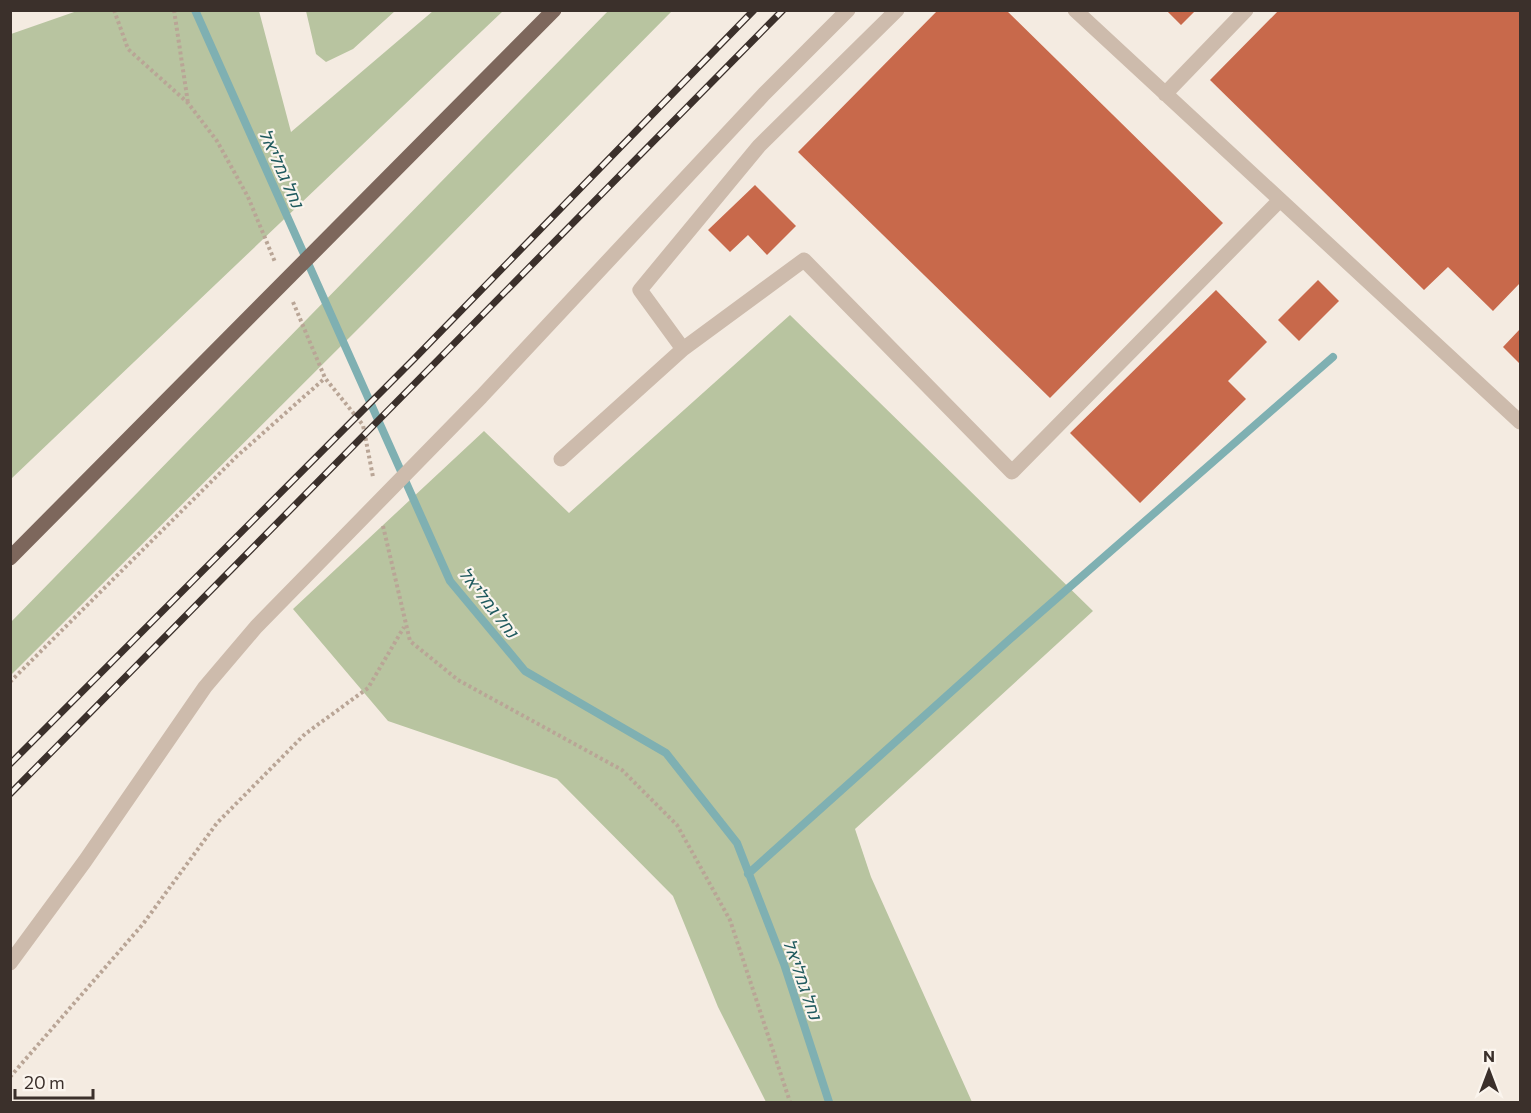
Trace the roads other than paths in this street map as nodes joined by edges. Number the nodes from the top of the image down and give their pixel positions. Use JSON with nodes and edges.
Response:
{"nodes":[{"id":1,"x":554,"y":10,"type":"edge"},
{"id":2,"x":848,"y":10,"type":"edge"},
{"id":3,"x":897,"y":10,"type":"edge"},
{"id":4,"x":1075,"y":10,"type":"edge"},
{"id":5,"x":1246,"y":10,"type":"edge"},
{"id":6,"x":1166,"y":94,"type":"junction"},
{"id":7,"x":1280,"y":200,"type":"junction"},
{"id":8,"x":683,"y":349,"type":"junction"},
{"id":9,"x":1521,"y":422,"type":"edge"},
{"id":10,"x":561,"y":459,"type":"dead end"},
{"id":11,"x":10,"y":558,"type":"edge"},
{"id":12,"x":10,"y":963,"type":"edge"}],
"edges":[{"from":1,"to":11,"type":"main road"},
{"from":2,"to":12,"type":"street"},
{"from":3,"to":8,"type":"street"},
{"from":4,"to":6,"type":"street"},
{"from":5,"to":6,"type":"street"},
{"from":6,"to":7,"type":"street"},
{"from":7,"to":8,"type":"street"},
{"from":7,"to":9,"type":"street"},
{"from":8,"to":10,"type":"street"}]}
